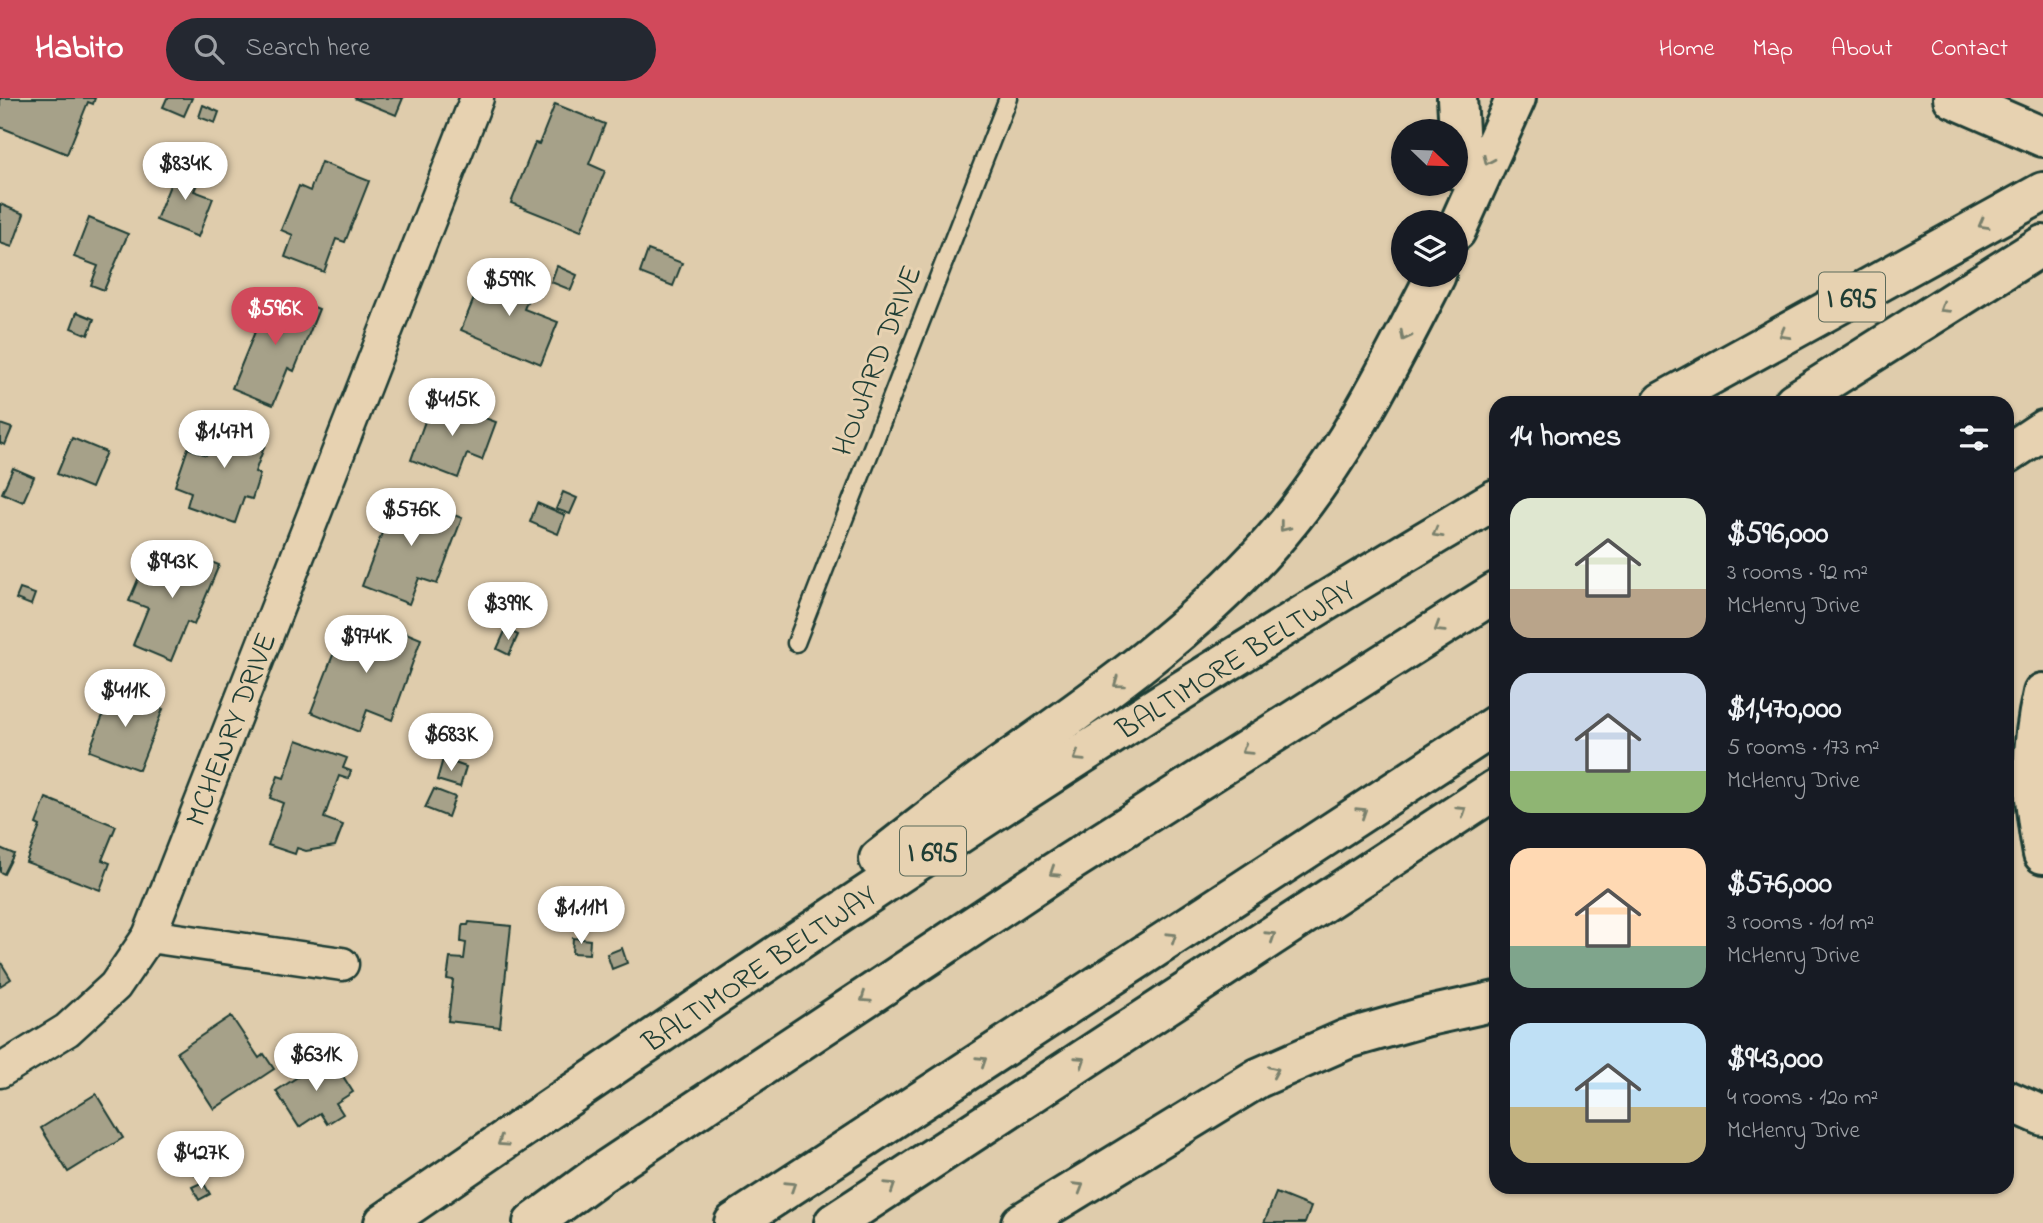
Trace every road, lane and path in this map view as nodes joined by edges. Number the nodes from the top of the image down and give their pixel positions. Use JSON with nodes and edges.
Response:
{"nodes":[{"id":1,"x":477,"y":98,"type":"edge"},
{"id":2,"x":1008,"y":98,"type":"edge"},
{"id":3,"x":1457,"y":98,"type":"edge"},
{"id":4,"x":1516,"y":98,"type":"edge"},
{"id":5,"x":1953,"y":98,"type":"edge"},
{"id":6,"x":1458,"y":119,"type":"edge"},
{"id":7,"x":2043,"y":137,"type":"edge"},
{"id":8,"x":2043,"y":192,"type":"edge"},
{"id":9,"x":1465,"y":210,"type":"edge"},
{"id":10,"x":2043,"y":245,"type":"edge"},
{"id":11,"x":1430,"y":287,"type":"edge"},
{"id":12,"x":1673,"y":396,"type":"edge"},
{"id":13,"x":1804,"y":396,"type":"edge"},
{"id":14,"x":2043,"y":428,"type":"edge"},
{"id":15,"x":2014,"y":442,"type":"edge"},
{"id":16,"x":2014,"y":449,"type":"edge"},
{"id":17,"x":1489,"y":503,"type":"edge"},
{"id":18,"x":1489,"y":596,"type":"edge"},
{"id":19,"x":796,"y":643,"type":"dead end"},
{"id":20,"x":2043,"y":693,"type":"edge"},
{"id":21,"x":1489,"y":730,"type":"edge"},
{"id":22,"x":1489,"y":794,"type":"edge"},
{"id":23,"x":2043,"y":854,"type":"edge"},
{"id":24,"x":149,"y":936,"type":"junction"},
{"id":25,"x":342,"y":964,"type":"dead end"},
{"id":26,"x":1489,"y":1003,"type":"edge"},
{"id":27,"x":0,"y":1071,"type":"edge"},
{"id":28,"x":2014,"y":1103,"type":"edge"},
{"id":29,"x":548,"y":1110,"type":"junction"},
{"id":30,"x":2043,"y":1116,"type":"edge"},
{"id":31,"x":384,"y":1223,"type":"edge"},
{"id":32,"x":533,"y":1223,"type":"edge"},
{"id":33,"x":734,"y":1223,"type":"edge"},
{"id":34,"x":834,"y":1223,"type":"edge"},
{"id":35,"x":1021,"y":1223,"type":"edge"}],
"edges":[{"from":1,"to":24,"type":"street","name":"MCHENRY DRIVE"},
{"from":2,"to":19,"type":"lane","name":"HOWARD DRIVE"},
{"from":3,"to":6,"type":"main road"},
{"from":4,"to":9,"type":"main road","one_way":true},
{"from":5,"to":7,"type":"main road"},
{"from":8,"to":12,"type":"main road","number":"I 695","one_way":true},
{"from":10,"to":13,"type":"main road","one_way":true},
{"from":11,"to":29,"type":"main road","one_way":true},
{"from":14,"to":15,"type":"main road"},
{"from":14,"to":16,"type":"main road"},
{"from":17,"to":29,"type":"main road","name":"BALTIMORE BELTWAY","number":"I 695","one_way":true},
{"from":18,"to":32,"type":"main road","one_way":true},
{"from":20,"to":23,"type":"main road"},
{"from":33,"to":21,"type":"main road","one_way":true},
{"from":34,"to":22,"type":"main road","one_way":true},
{"from":24,"to":25,"type":"street"},
{"from":24,"to":27,"type":"street","name":"MCHENRY DRIVE"},
{"from":35,"to":26,"type":"main road","one_way":true},
{"from":28,"to":30,"type":"main road"},
{"from":29,"to":31,"type":"main road","name":"BALTIMORE BELTWAY","number":"I 695","one_way":true}]}
